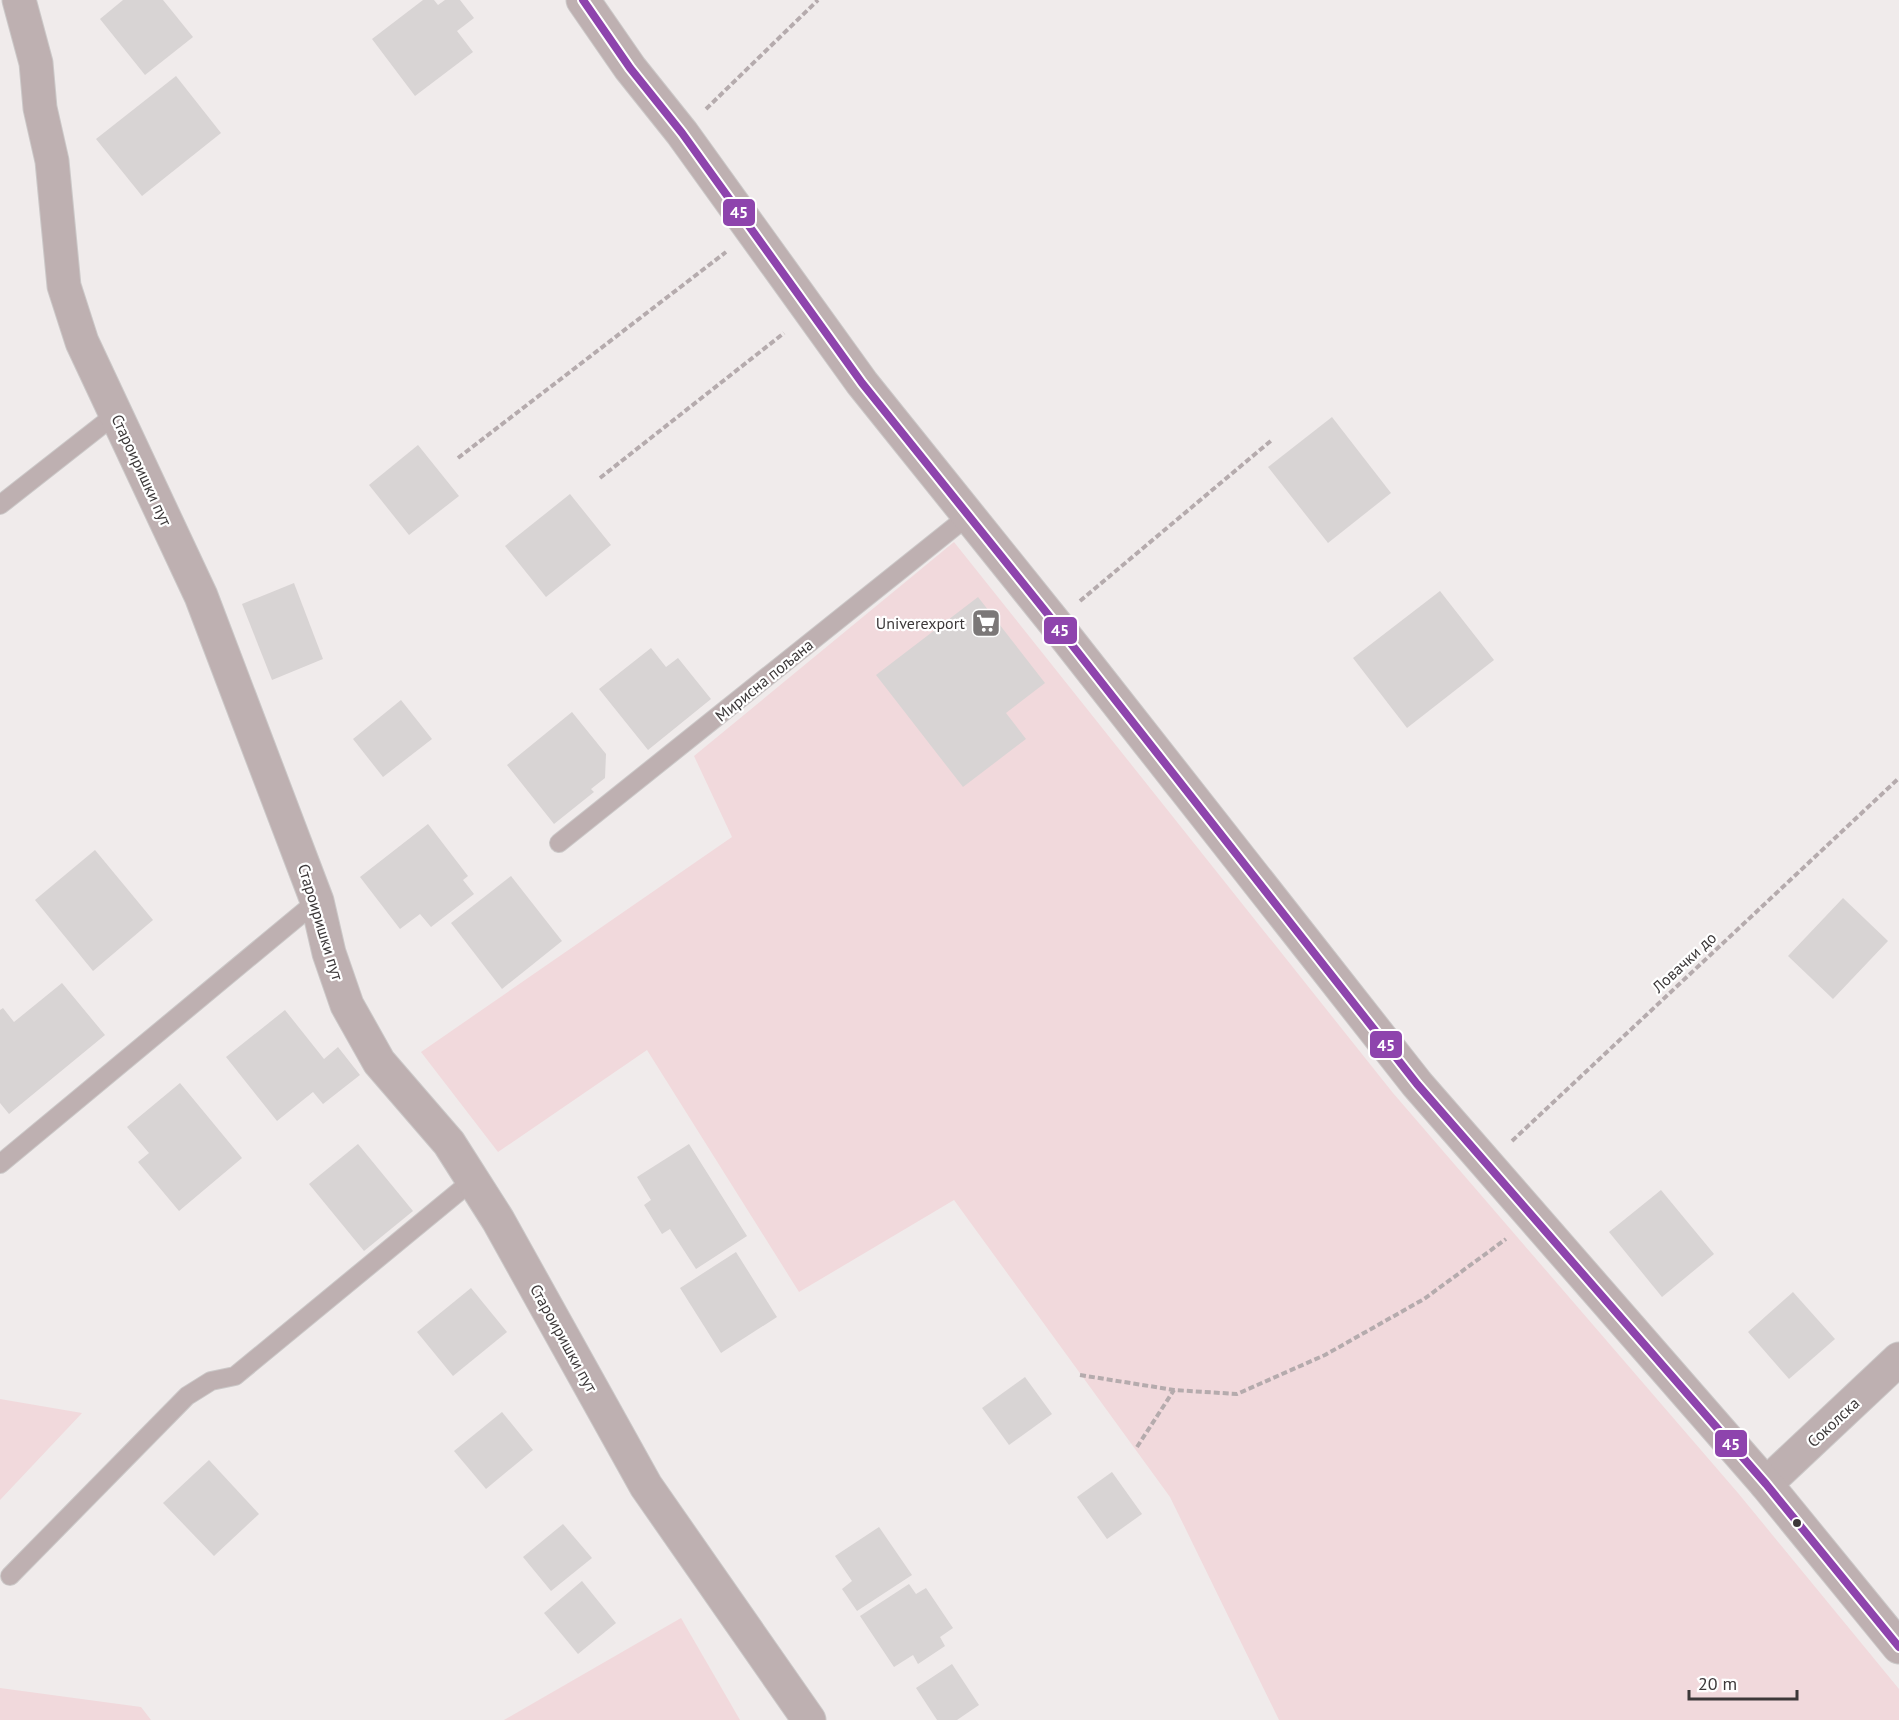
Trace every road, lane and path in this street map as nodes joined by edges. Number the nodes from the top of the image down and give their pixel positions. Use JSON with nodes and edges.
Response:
{"nodes":[{"id":1,"x":19,"y":0,"type":"edge"},
{"id":2,"x":583,"y":0,"type":"edge"},
{"id":3,"x":818,"y":0,"type":"edge"},
{"id":4,"x":682,"y":133,"type":"junction"},
{"id":5,"x":753,"y":231,"type":"junction"},
{"id":6,"x":811,"y":312,"type":"junction"},
{"id":7,"x":116,"y":414,"type":"junction"},
{"id":8,"x":1273,"y":439,"type":"dead end"},
{"id":9,"x":458,"y":458,"type":"dead end"},
{"id":10,"x":600,"y":478,"type":"dead end"},
{"id":11,"x":0,"y":505,"type":"edge"},
{"id":12,"x":968,"y":516,"type":"junction"},
{"id":13,"x":1054,"y":622,"type":"junction"},
{"id":14,"x":1899,"y":778,"type":"edge"},
{"id":15,"x":559,"y":843,"type":"dead end"},
{"id":16,"x":317,"y":901,"type":"junction"},
{"id":17,"x":0,"y":1164,"type":"edge"},
{"id":18,"x":1487,"y":1164,"type":"junction"},
{"id":19,"x":472,"y":1180,"type":"junction"},
{"id":20,"x":1535,"y":1217,"type":"junction"},
{"id":21,"x":1899,"y":1359,"type":"edge"},
{"id":22,"x":1080,"y":1375,"type":"dead end"},
{"id":23,"x":1174,"y":1390,"type":"junction"},
{"id":24,"x":1137,"y":1447,"type":"dead end"},
{"id":25,"x":1766,"y":1484,"type":"junction"},
{"id":26,"x":10,"y":1576,"type":"dead end"},
{"id":27,"x":1899,"y":1647,"type":"edge"},
{"id":28,"x":809,"y":1720,"type":"edge"}],
"edges":[{"from":1,"to":7,"type":"street","name":"Староиришки пут"},
{"from":2,"to":4,"type":"street"},
{"from":3,"to":4,"type":"path"},
{"from":4,"to":5,"type":"street"},
{"from":5,"to":6,"type":"street"},
{"from":5,"to":9,"type":"path"},
{"from":6,"to":10,"type":"path"},
{"from":6,"to":12,"type":"street"},
{"from":7,"to":11,"type":"lane"},
{"from":7,"to":16,"type":"street","name":"Староиришки пут"},
{"from":8,"to":13,"type":"path"},
{"from":12,"to":13,"type":"street"},
{"from":12,"to":15,"type":"lane","name":"Мирисна пољана"},
{"from":13,"to":18,"type":"street"},
{"from":14,"to":18,"type":"path","name":"Ловачки до"},
{"from":16,"to":17,"type":"lane"},
{"from":16,"to":19,"type":"street","name":"Староиришки пут"},
{"from":18,"to":20,"type":"street"},
{"from":19,"to":26,"type":"lane"},
{"from":19,"to":28,"type":"street","name":"Староиришки пут"},
{"from":20,"to":23,"type":"path"},
{"from":20,"to":25,"type":"street"},
{"from":21,"to":25,"type":"street","name":"Соколска"},
{"from":22,"to":23,"type":"path"},
{"from":23,"to":24,"type":"path"},
{"from":25,"to":27,"type":"street"}]}
